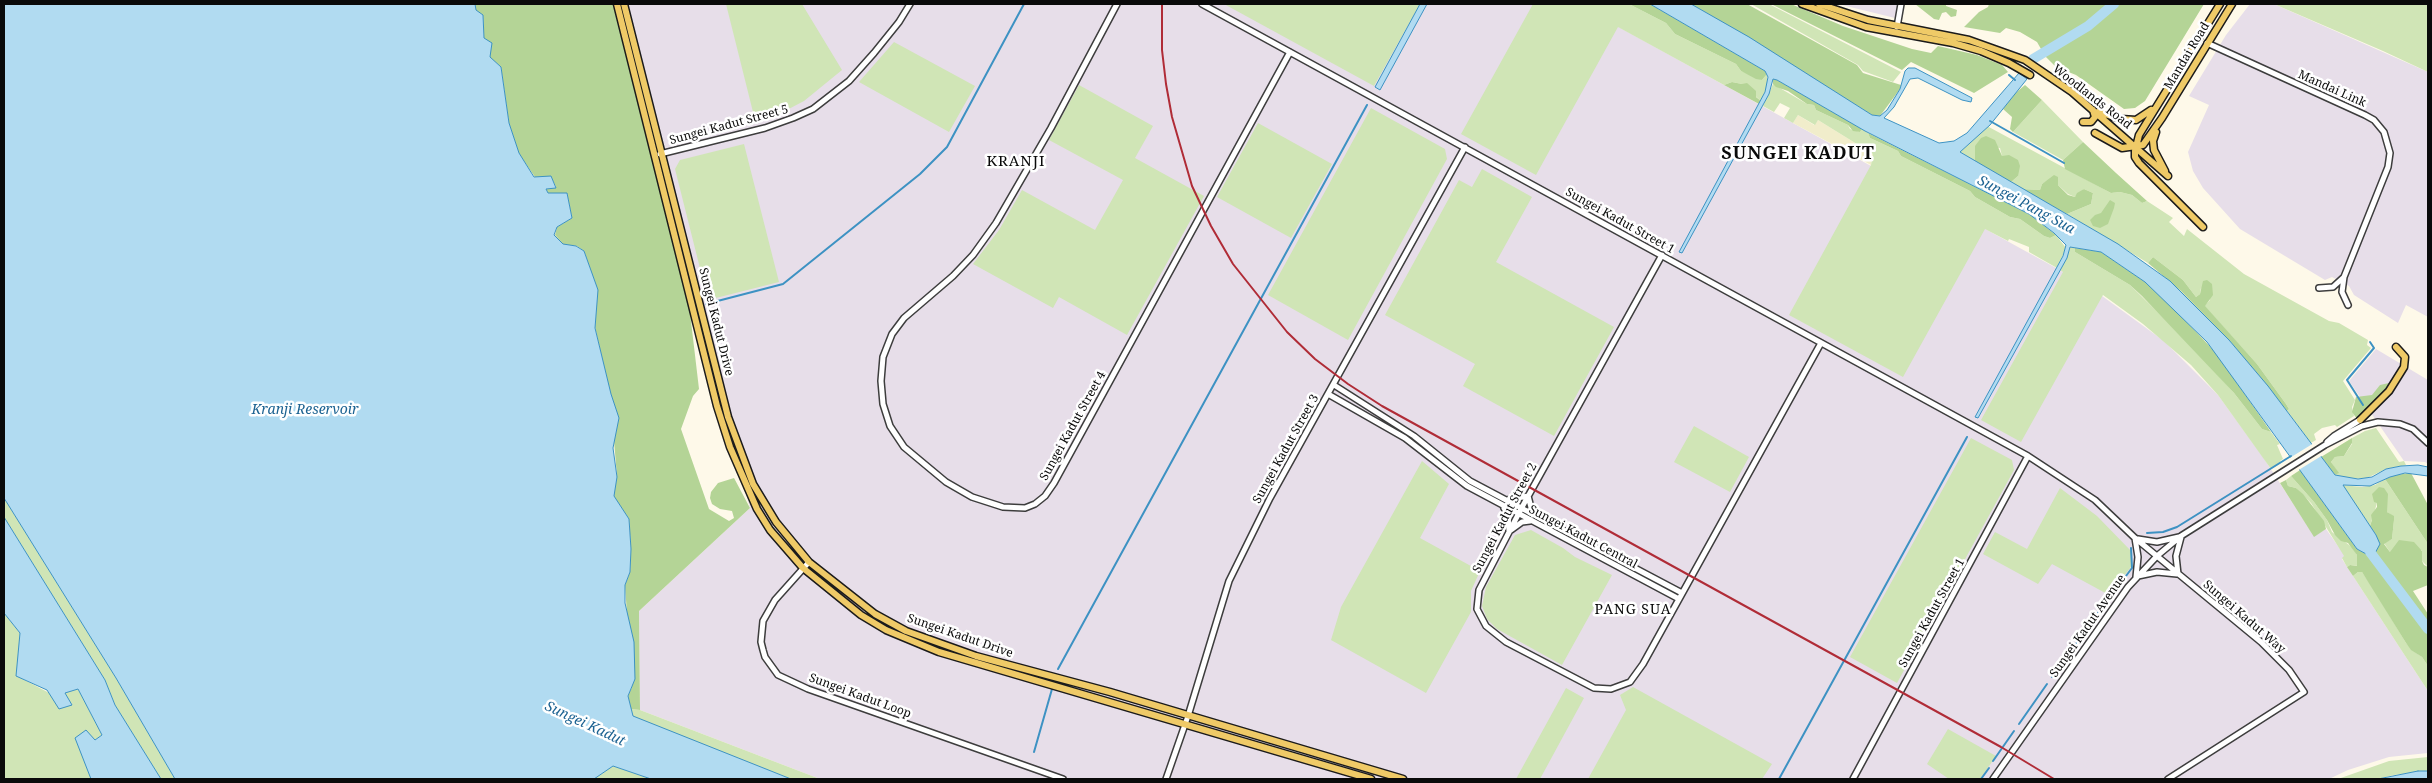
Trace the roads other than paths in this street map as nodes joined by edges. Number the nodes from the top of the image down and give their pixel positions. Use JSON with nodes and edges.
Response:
{"nodes":[{"id":1,"x":617,"y":4,"type":"edge"},
{"id":2,"x":624,"y":4,"type":"edge"},
{"id":3,"x":910,"y":4,"type":"edge"},
{"id":4,"x":1117,"y":4,"type":"edge"},
{"id":5,"x":1202,"y":4,"type":"edge"},
{"id":6,"x":1802,"y":4,"type":"edge"},
{"id":7,"x":1819,"y":4,"type":"edge"},
{"id":8,"x":1901,"y":4,"type":"edge"},
{"id":9,"x":2220,"y":4,"type":"edge"},
{"id":10,"x":2232,"y":4,"type":"edge"},
{"id":11,"x":1897,"y":27,"type":"junction"},
{"id":12,"x":2207,"y":43,"type":"junction"},
{"id":13,"x":1290,"y":52,"type":"junction"},
{"id":14,"x":2030,"y":75,"type":"dead end"},
{"id":15,"x":2158,"y":104,"type":"junction"},
{"id":16,"x":2094,"y":110,"type":"junction"},
{"id":17,"x":2162,"y":120,"type":"junction"},
{"id":18,"x":2083,"y":122,"type":"dead end"},
{"id":19,"x":2095,"y":133,"type":"dead end"},
{"id":20,"x":2153,"y":141,"type":"junction"},
{"id":21,"x":1465,"y":147,"type":"junction"},
{"id":22,"x":2136,"y":147,"type":"junction"},
{"id":23,"x":658,"y":155,"type":"junction"},
{"id":24,"x":2158,"y":166,"type":"junction"},
{"id":25,"x":2203,"y":227,"type":"dead end"},
{"id":26,"x":1662,"y":255,"type":"junction"},
{"id":27,"x":2344,"y":277,"type":"junction"},
{"id":28,"x":2318,"y":288,"type":"dead end"},
{"id":29,"x":2348,"y":305,"type":"dead end"},
{"id":30,"x":1821,"y":342,"type":"junction"},
{"id":31,"x":2396,"y":347,"type":"dead end"},
{"id":32,"x":1334,"y":385,"type":"junction"},
{"id":33,"x":1328,"y":394,"type":"junction"},
{"id":34,"x":2360,"y":420,"type":"joint"},
{"id":35,"x":2428,"y":443,"type":"edge"},
{"id":36,"x":2323,"y":446,"type":"junction"},
{"id":37,"x":2028,"y":456,"type":"junction"},
{"id":38,"x":1528,"y":496,"type":"junction"},
{"id":39,"x":1506,"y":500,"type":"junction"},
{"id":40,"x":1503,"y":506,"type":"junction"},
{"id":41,"x":1519,"y":512,"type":"junction"},
{"id":42,"x":1532,"y":518,"type":"junction"},
{"id":43,"x":1509,"y":531,"type":"junction"},
{"id":44,"x":2181,"y":536,"type":"junction"},
{"id":45,"x":2135,"y":538,"type":"junction"},
{"id":46,"x":2157,"y":556,"type":"junction"},
{"id":47,"x":809,"y":562,"type":"junction"},
{"id":48,"x":803,"y":568,"type":"junction"},
{"id":49,"x":2178,"y":574,"type":"junction"},
{"id":50,"x":2136,"y":577,"type":"junction"},
{"id":51,"x":1682,"y":593,"type":"junction"},
{"id":52,"x":1679,"y":599,"type":"junction"},
{"id":53,"x":1188,"y":716,"type":"junction"},
{"id":54,"x":1186,"y":724,"type":"junction"},
{"id":55,"x":1063,"y":779,"type":"edge"},
{"id":56,"x":1166,"y":779,"type":"edge"},
{"id":57,"x":1371,"y":779,"type":"edge"},
{"id":58,"x":1403,"y":779,"type":"edge"},
{"id":59,"x":1853,"y":779,"type":"edge"},
{"id":60,"x":1993,"y":779,"type":"edge"},
{"id":61,"x":2168,"y":779,"type":"edge"}],
"edges":[{"from":1,"to":23,"type":"main road","name":"Sungei Kadut Drive"},
{"from":2,"to":23,"type":"main road","name":"Sungei Kadut Drive"},
{"from":3,"to":23,"type":"street","name":"Sungei Kadut Street 5"},
{"from":4,"to":13,"type":"street","name":"Sungei Kadut Street 4"},
{"from":5,"to":13,"type":"street","name":"Sungei Kadut Street 1"},
{"from":6,"to":14,"type":"main road"},
{"from":7,"to":11,"type":"main road","name":"Woodlands Road"},
{"from":8,"to":11,"type":"street"},
{"from":9,"to":15,"type":"main road","name":"Mandai Road"},
{"from":10,"to":12,"type":"main road","name":"Mandai Road"},
{"from":11,"to":16,"type":"main road","name":"Woodlands Road"},
{"from":12,"to":17,"type":"main road","name":"Mandai Road"},
{"from":12,"to":27,"type":"street","name":"Mandai Link"},
{"from":13,"to":21,"type":"street","name":"Sungei Kadut Street 1"},
{"from":15,"to":16,"type":"main road"},
{"from":15,"to":22,"type":"main road","name":"Mandai Road"},
{"from":16,"to":18,"type":"main road"},
{"from":16,"to":22,"type":"main road","name":"Woodlands Road"},
{"from":17,"to":20,"type":"main road"},
{"from":17,"to":22,"type":"main road"},
{"from":19,"to":22,"type":"main road"},
{"from":20,"to":24,"type":"main road"},
{"from":20,"to":24,"type":"main road","name":"Woodlands Road"},
{"from":21,"to":26,"type":"street","name":"Sungei Kadut Street 1"},
{"from":21,"to":32,"type":"street","name":"Sungei Kadut Street 3"},
{"from":22,"to":24,"type":"main road","name":"Woodlands Road"},
{"from":22,"to":25,"type":"main road"},
{"from":23,"to":47,"type":"main road","name":"Sungei Kadut Drive"},
{"from":23,"to":48,"type":"main road","name":"Sungei Kadut Drive"},
{"from":26,"to":30,"type":"street","name":"Sungei Kadut Street 1"},
{"from":26,"to":38,"type":"street","name":"Sungei Kadut Street 2"},
{"from":27,"to":28,"type":"street"},
{"from":27,"to":29,"type":"street","name":"Mandai Link"},
{"from":30,"to":37,"type":"street","name":"Sungei Kadut Street 1"},
{"from":30,"to":51,"type":"street","name":"Sungei Kadut Street 2"},
{"from":31,"to":34,"type":"main road"},
{"from":32,"to":33,"type":"street","name":"Sungei Kadut Street 3"},
{"from":32,"to":39,"type":"street","name":"Sungei Kadut Central"},
{"from":33,"to":40,"type":"street","name":"Sungei Kadut Central"},
{"from":33,"to":53,"type":"street","name":"Sungei Kadut Street 3"},
{"from":34,"to":36,"type":"street","name":"Sungei Kadut Avenue"},
{"from":35,"to":36,"type":"street","name":"Sungei Kadut Avenue"},
{"from":36,"to":44,"type":"street","name":"Sungei Kadut Avenue"},
{"from":37,"to":45,"type":"street","name":"Sungei Kadut Street 1"},
{"from":37,"to":59,"type":"street","name":"Sungei Kadut Street 1"},
{"from":38,"to":39,"type":"street"},
{"from":38,"to":41,"type":"street","name":"Sungei Kadut Street 2"},
{"from":38,"to":42,"type":"street"},
{"from":39,"to":41,"type":"street","name":"Sungei Kadut Central"},
{"from":40,"to":41,"type":"street","name":"Sungei Kadut Central"},
{"from":40,"to":43,"type":"street"},
{"from":41,"to":42,"type":"street","name":"Sungei Kadut Central"},
{"from":41,"to":43,"type":"street","name":"Sungei Kadut Street 2"},
{"from":42,"to":43,"type":"street"},
{"from":42,"to":51,"type":"street","name":"Sungei Kadut Central"},
{"from":42,"to":52,"type":"street","name":"Sungei Kadut Central"},
{"from":43,"to":52,"type":"street","name":"Sungei Kadut Street 2"},
{"from":44,"to":45,"type":"street"},
{"from":44,"to":46,"type":"street","name":"Sungei Kadut Avenue"},
{"from":44,"to":49,"type":"street"},
{"from":45,"to":46,"type":"street","name":"Sungei Kadut Street 1"},
{"from":45,"to":50,"type":"street"},
{"from":46,"to":49,"type":"street","name":"Sungei Kadut Way"},
{"from":46,"to":50,"type":"street","name":"Sungei Kadut Avenue"},
{"from":47,"to":48,"type":"street","name":"Sungei Kadut Loop"},
{"from":47,"to":53,"type":"main road","name":"Sungei Kadut Drive"},
{"from":48,"to":54,"type":"main road","name":"Sungei Kadut Drive"},
{"from":48,"to":55,"type":"street","name":"Sungei Kadut Loop"},
{"from":49,"to":50,"type":"street"},
{"from":49,"to":61,"type":"street","name":"Sungei Kadut Way"},
{"from":50,"to":60,"type":"street","name":"Sungei Kadut Avenue"},
{"from":51,"to":52,"type":"street","name":"Sungei Kadut Street 2"},
{"from":53,"to":54,"type":"street","name":"Sungei Kadut Street 3"},
{"from":53,"to":58,"type":"main road","name":"Sungei Kadut Drive"},
{"from":54,"to":56,"type":"street","name":"Sungei Kadut Street 3"},
{"from":54,"to":57,"type":"main road","name":"Sungei Kadut Drive"}]}
